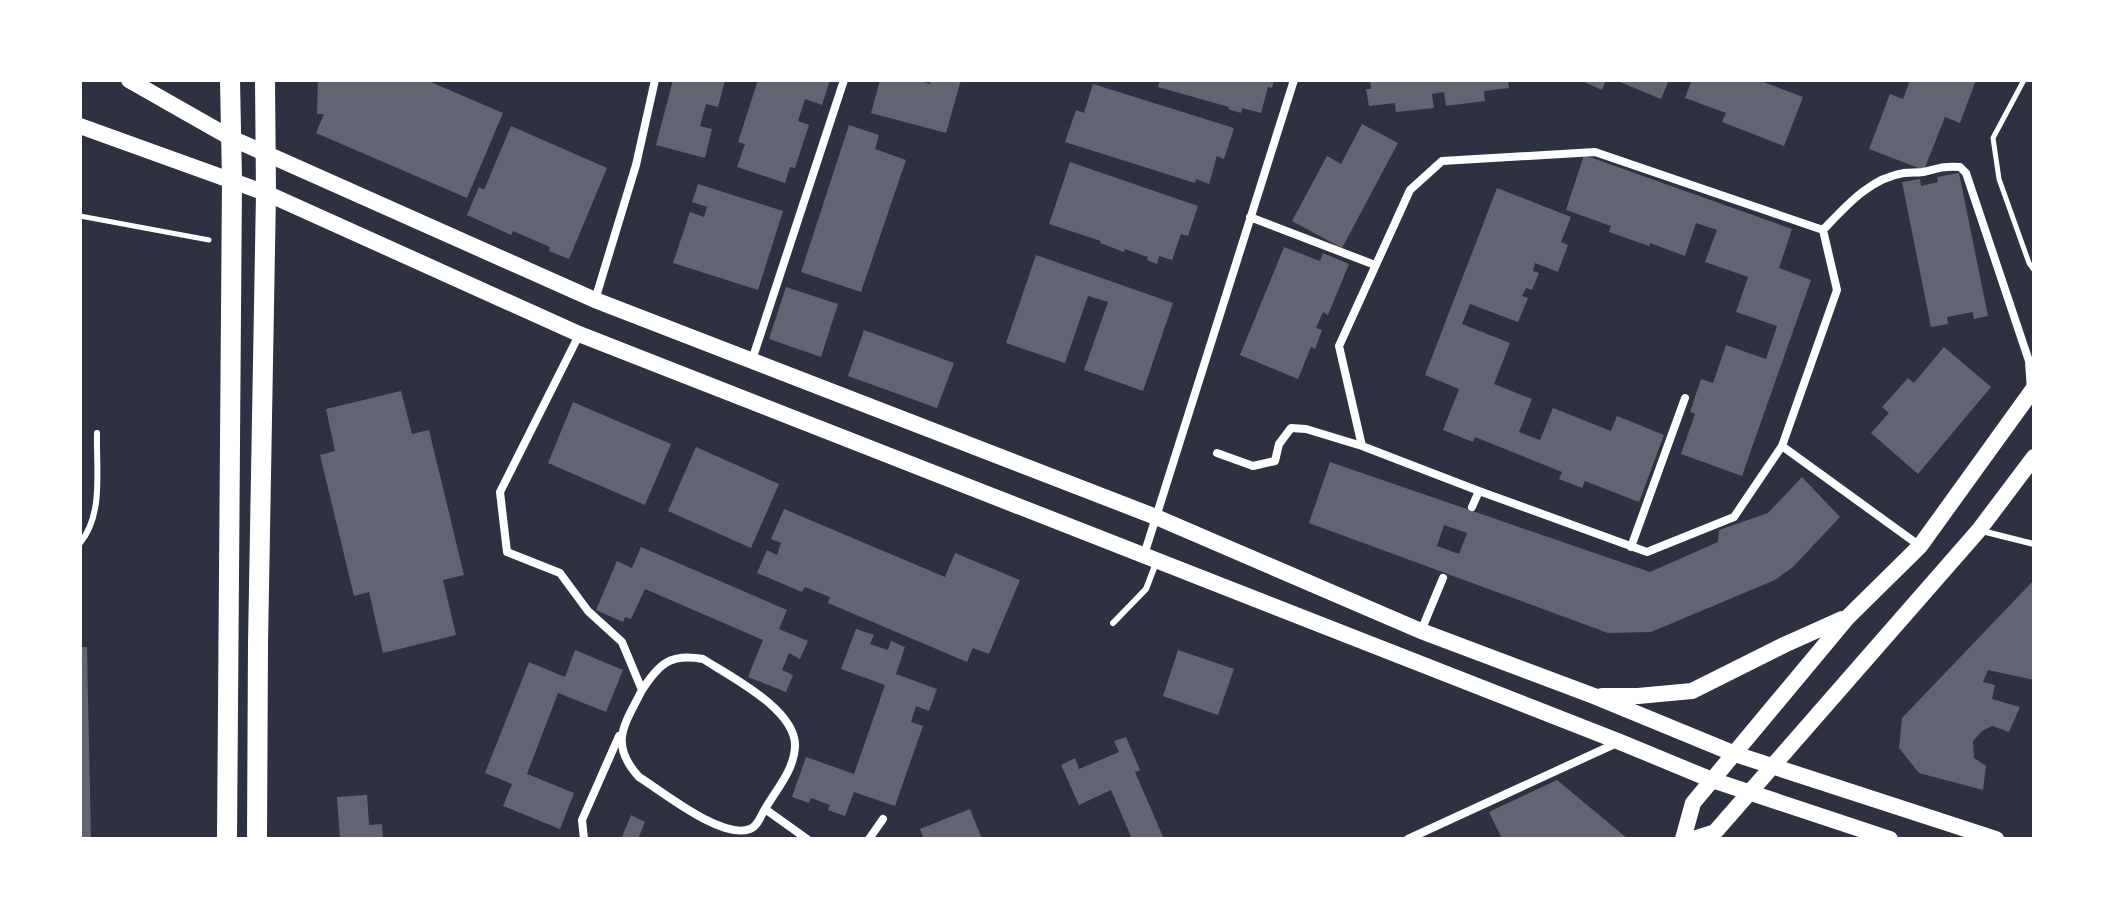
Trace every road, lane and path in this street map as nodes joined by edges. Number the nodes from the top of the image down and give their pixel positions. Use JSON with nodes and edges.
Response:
{"nodes":[{"id":1,"x":129,"y":80,"type":"edge"},
{"id":2,"x":230,"y":80,"type":"edge"},
{"id":3,"x":265,"y":80,"type":"edge"},
{"id":4,"x":655,"y":80,"type":"edge"},
{"id":5,"x":844,"y":80,"type":"edge"},
{"id":6,"x":1294,"y":80,"type":"edge"},
{"id":7,"x":2024,"y":80,"type":"edge"},
{"id":8,"x":80,"y":126,"type":"edge"},
{"id":9,"x":231,"y":138,"type":"junction"},
{"id":10,"x":264,"y":153,"type":"junction"},
{"id":11,"x":232,"y":180,"type":"junction"},
{"id":12,"x":266,"y":193,"type":"junction"},
{"id":13,"x":80,"y":216,"type":"edge"},
{"id":14,"x":1250,"y":217,"type":"junction"},
{"id":15,"x":1823,"y":230,"type":"junction"},
{"id":16,"x":212,"y":241,"type":"dead end"},
{"id":17,"x":1375,"y":265,"type":"junction"},
{"id":18,"x":2034,"y":270,"type":"edge"},
{"id":19,"x":595,"y":300,"type":"junction"},
{"id":20,"x":579,"y":334,"type":"junction"},
{"id":21,"x":752,"y":360,"type":"junction"},
{"id":22,"x":2033,"y":389,"type":"edge"},
{"id":23,"x":1685,"y":398,"type":"dead end"},
{"id":24,"x":97,"y":433,"type":"dead end"},
{"id":25,"x":1362,"y":446,"type":"junction"},
{"id":26,"x":1782,"y":446,"type":"junction"},
{"id":27,"x":1217,"y":453,"type":"dead end"},
{"id":28,"x":2034,"y":457,"type":"edge"},
{"id":29,"x":1479,"y":491,"type":"junction"},
{"id":30,"x":1472,"y":507,"type":"dead end"},
{"id":31,"x":1156,"y":517,"type":"junction"},
{"id":32,"x":1979,"y":530,"type":"junction"},
{"id":33,"x":80,"y":543,"type":"edge"},
{"id":34,"x":2034,"y":544,"type":"edge"},
{"id":35,"x":1920,"y":546,"type":"junction"},
{"id":36,"x":1631,"y":547,"type":"junction"},
{"id":37,"x":1151,"y":557,"type":"junction"},
{"id":38,"x":1443,"y":578,"type":"dead end"},
{"id":39,"x":1848,"y":617,"type":"junction"},
{"id":40,"x":1113,"y":623,"type":"dead end"},
{"id":41,"x":1421,"y":631,"type":"junction"},
{"id":42,"x":642,"y":690,"type":"junction"},
{"id":43,"x":1594,"y":696,"type":"junction"},
{"id":44,"x":621,"y":731,"type":"junction"},
{"id":45,"x":1620,"y":742,"type":"junction"},
{"id":46,"x":1735,"y":754,"type":"junction"},
{"id":47,"x":1773,"y":766,"type":"junction"},
{"id":48,"x":1712,"y":780,"type":"junction"},
{"id":49,"x":1750,"y":793,"type":"junction"},
{"id":50,"x":765,"y":809,"type":"junction"},
{"id":51,"x":883,"y":819,"type":"dead end"},
{"id":52,"x":227,"y":839,"type":"edge"},
{"id":53,"x":257,"y":839,"type":"edge"},
{"id":54,"x":584,"y":839,"type":"edge"},
{"id":55,"x":807,"y":839,"type":"edge"},
{"id":56,"x":869,"y":839,"type":"edge"},
{"id":57,"x":1408,"y":839,"type":"edge"},
{"id":58,"x":1683,"y":839,"type":"edge"},
{"id":59,"x":1693,"y":839,"type":"edge"},
{"id":60,"x":1890,"y":839,"type":"edge"},
{"id":61,"x":1996,"y":839,"type":"edge"}],
"edges":[{"from":1,"to":9,"type":"main road"},
{"from":2,"to":9,"type":"main road"},
{"from":3,"to":10,"type":"main road"},
{"from":4,"to":19,"type":"street"},
{"from":5,"to":21,"type":"street"},
{"from":6,"to":14,"type":"street"},
{"from":7,"to":18,"type":"path"},
{"from":8,"to":11,"type":"main road"},
{"from":9,"to":10,"type":"main road"},
{"from":9,"to":11,"type":"main road"},
{"from":10,"to":12,"type":"main road"},
{"from":10,"to":19,"type":"main road"},
{"from":11,"to":12,"type":"main road"},
{"from":11,"to":52,"type":"main road"},
{"from":12,"to":20,"type":"main road"},
{"from":12,"to":53,"type":"main road"},
{"from":13,"to":16,"type":"path"},
{"from":14,"to":17,"type":"street"},
{"from":14,"to":31,"type":"street"},
{"from":15,"to":17,"type":"street"},
{"from":15,"to":22,"type":"street"},
{"from":15,"to":26,"type":"street"},
{"from":17,"to":25,"type":"street"},
{"from":19,"to":21,"type":"main road"},
{"from":20,"to":37,"type":"main road"},
{"from":20,"to":42,"type":"street"},
{"from":21,"to":31,"type":"main road"},
{"from":22,"to":35,"type":"main road"},
{"from":23,"to":36,"type":"street"},
{"from":24,"to":33,"type":"lane"},
{"from":25,"to":27,"type":"street"},
{"from":25,"to":29,"type":"street"},
{"from":26,"to":35,"type":"street"},
{"from":26,"to":36,"type":"street"},
{"from":28,"to":32,"type":"main road"},
{"from":29,"to":30,"type":"street"},
{"from":29,"to":36,"type":"street"},
{"from":31,"to":37,"type":"street"},
{"from":31,"to":41,"type":"main road"},
{"from":32,"to":34,"type":"lane"},
{"from":32,"to":47,"type":"main road"},
{"from":35,"to":39,"type":"main road"},
{"from":37,"to":40,"type":"lane"},
{"from":37,"to":45,"type":"main road"},
{"from":38,"to":41,"type":"street"},
{"from":39,"to":43,"type":"main road"},
{"from":39,"to":46,"type":"main road"},
{"from":41,"to":43,"type":"main road"},
{"from":42,"to":44,"type":"street"},
{"from":42,"to":50,"type":"street"},
{"from":43,"to":46,"type":"main road"},
{"from":44,"to":50,"type":"street"},
{"from":44,"to":54,"type":"street"},
{"from":45,"to":48,"type":"main road"},
{"from":45,"to":57,"type":"street"},
{"from":46,"to":47,"type":"main road"},
{"from":46,"to":48,"type":"main road"},
{"from":47,"to":49,"type":"main road"},
{"from":47,"to":61,"type":"main road"},
{"from":48,"to":49,"type":"main road"},
{"from":48,"to":58,"type":"main road"},
{"from":49,"to":59,"type":"main road"},
{"from":49,"to":60,"type":"main road"},
{"from":50,"to":55,"type":"street"},
{"from":51,"to":56,"type":"street"}]}
